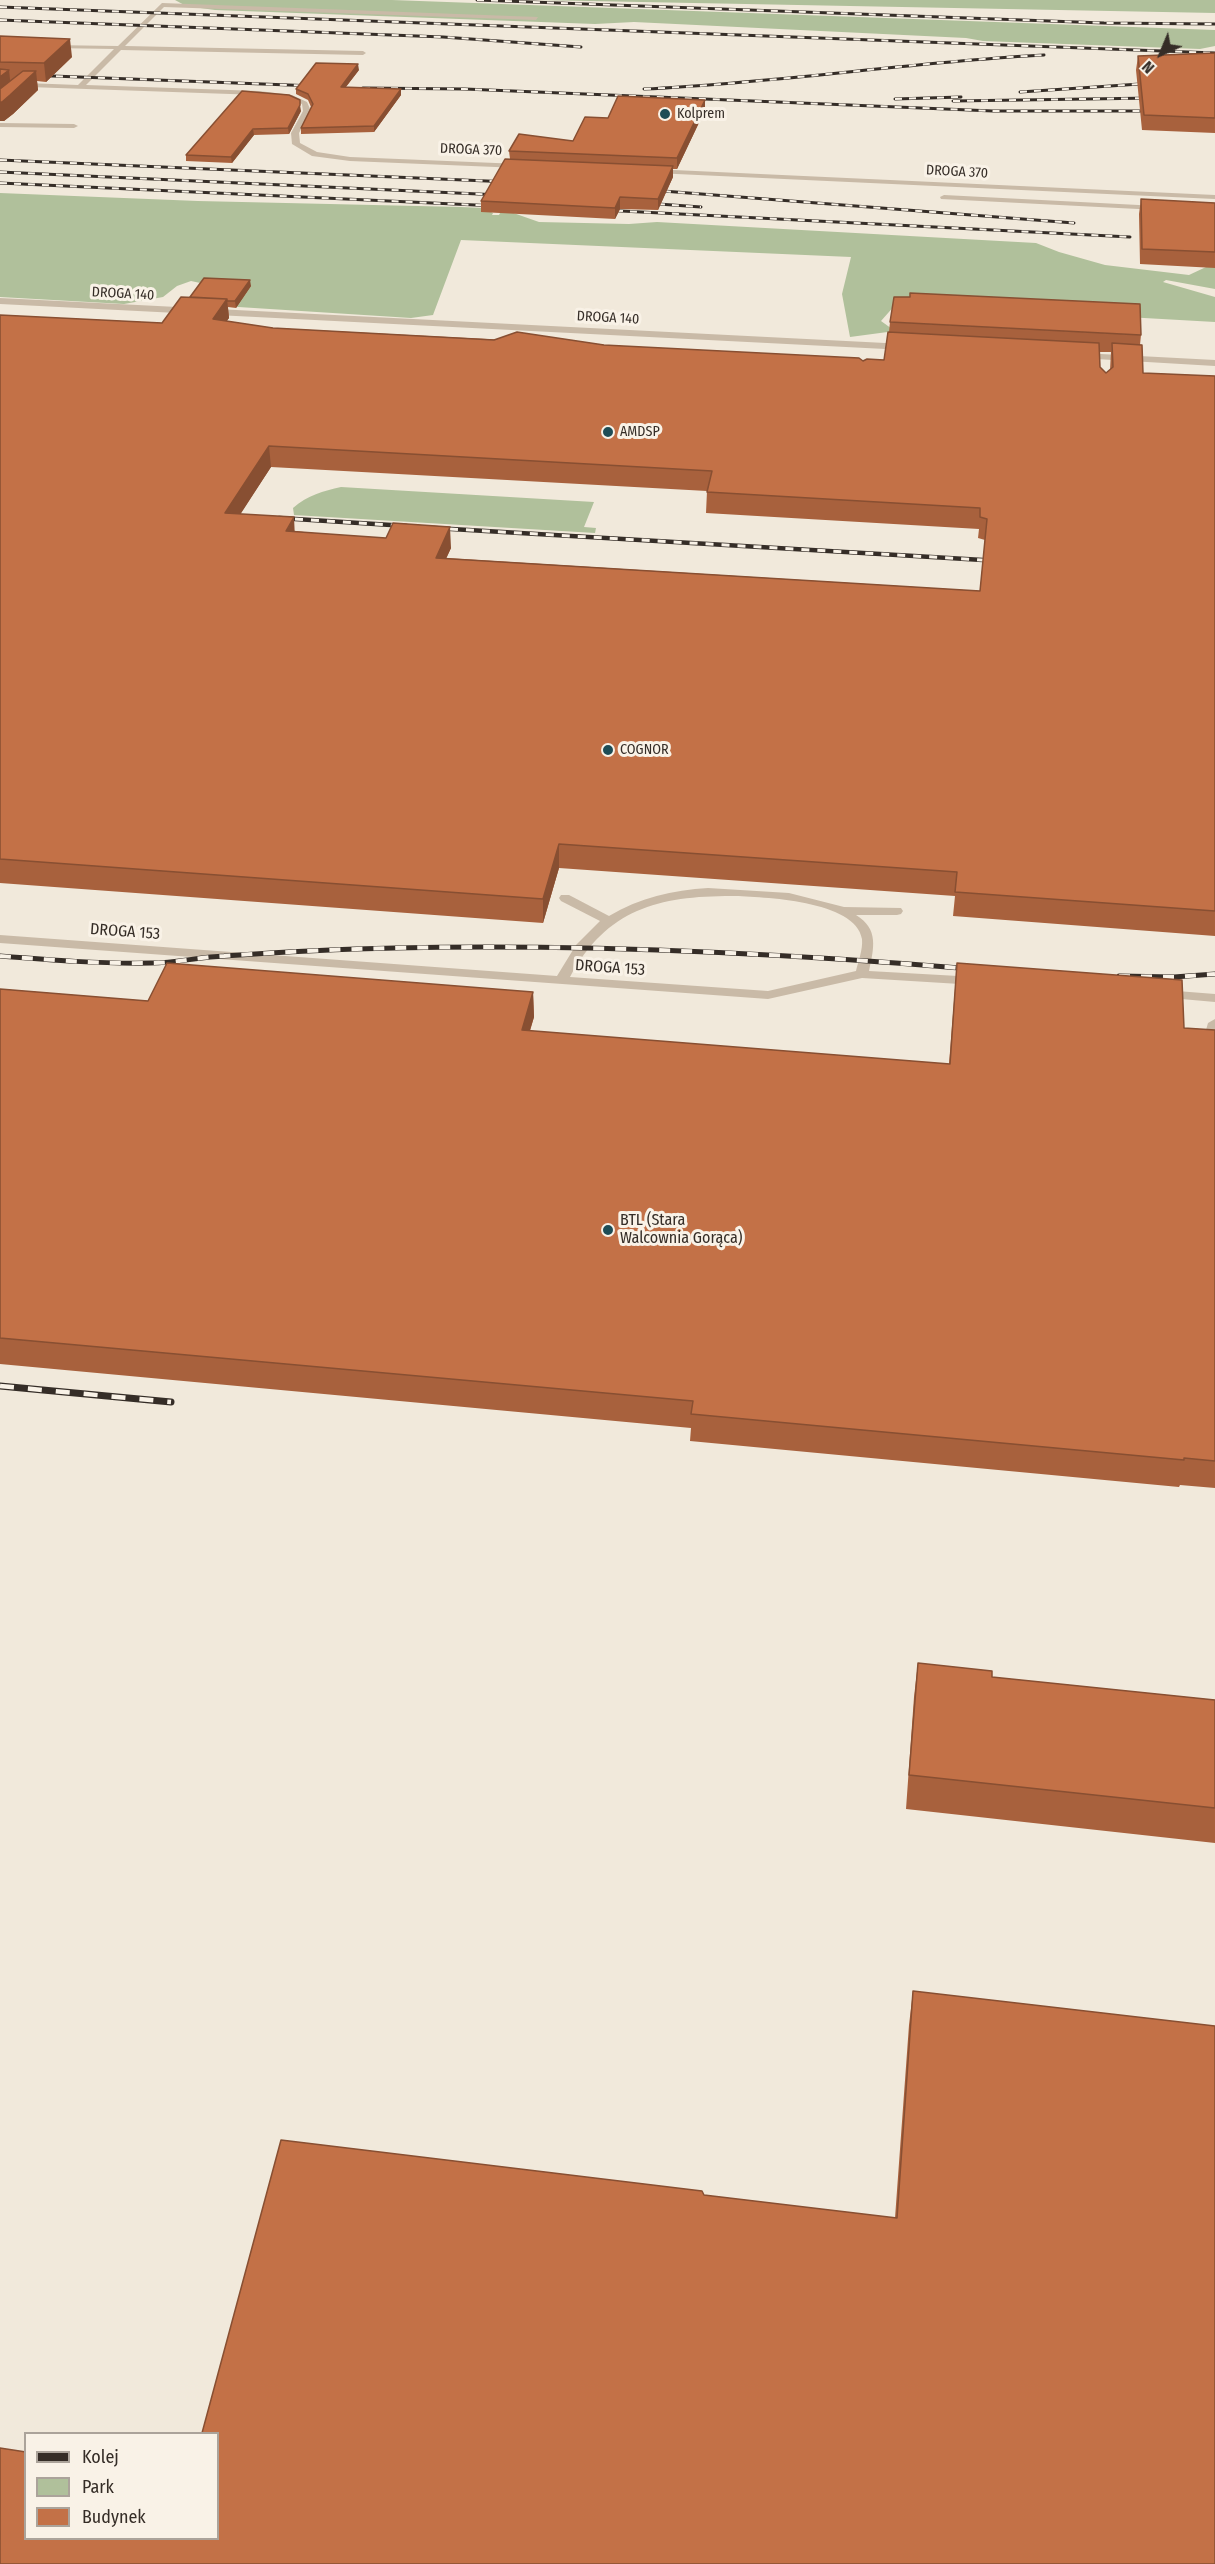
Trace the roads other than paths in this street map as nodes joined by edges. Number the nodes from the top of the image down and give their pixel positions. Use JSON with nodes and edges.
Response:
{"nodes":[{"id":1,"x":536,"y":18,"type":"dead end"},
{"id":2,"x":44,"y":46,"type":"edge"},
{"id":3,"x":121,"y":46,"type":"junction"},
{"id":4,"x":363,"y":52,"type":"dead end"},
{"id":5,"x":0,"y":84,"type":"edge"},
{"id":6,"x":23,"y":85,"type":"junction"},
{"id":7,"x":80,"y":87,"type":"junction"},
{"id":8,"x":15,"y":92,"type":"edge"},
{"id":9,"x":0,"y":125,"type":"edge"},
{"id":10,"x":74,"y":126,"type":"dead end"},
{"id":11,"x":529,"y":166,"type":"edge"},
{"id":12,"x":649,"y":171,"type":"edge"},
{"id":13,"x":944,"y":197,"type":"dead end"},
{"id":14,"x":1215,"y":197,"type":"edge"},
{"id":15,"x":1168,"y":208,"type":"edge"},
{"id":16,"x":0,"y":301,"type":"edge"},
{"id":17,"x":915,"y":348,"type":"edge"},
{"id":18,"x":1068,"y":356,"type":"edge"},
{"id":19,"x":1215,"y":363,"type":"edge"},
{"id":20,"x":565,"y":898,"type":"dead end"},
{"id":21,"x":842,"y":911,"type":"junction"},
{"id":22,"x":897,"y":911,"type":"dead end"},
{"id":23,"x":609,"y":921,"type":"junction"},
{"id":24,"x":0,"y":939,"type":"edge"},
{"id":25,"x":862,"y":974,"type":"junction"},
{"id":26,"x":561,"y":981,"type":"junction"},
{"id":27,"x":992,"y":982,"type":"edge"},
{"id":28,"x":1156,"y":994,"type":"edge"},
{"id":29,"x":1215,"y":998,"type":"edge"},
{"id":30,"x":1215,"y":1023,"type":"edge"},
{"id":31,"x":1209,"y":1044,"type":"edge"}],
"edges":[{"from":1,"to":3,"type":"lane"},
{"from":2,"to":3,"type":"lane"},
{"from":3,"to":4,"type":"lane"},
{"from":3,"to":7,"type":"lane"},
{"from":5,"to":6,"type":"lane","name":"DROGA 370"},
{"from":6,"to":7,"type":"lane","name":"DROGA 370"},
{"from":6,"to":8,"type":"lane"},
{"from":7,"to":11,"type":"lane","name":"DROGA 370"},
{"from":9,"to":10,"type":"lane"},
{"from":12,"to":14,"type":"lane","name":"DROGA 370"},
{"from":13,"to":15,"type":"lane"},
{"from":16,"to":17,"type":"lane","name":"DROGA 140"},
{"from":18,"to":19,"type":"lane"},
{"from":20,"to":23,"type":"lane"},
{"from":21,"to":22,"type":"lane"},
{"from":21,"to":23,"type":"lane"},
{"from":21,"to":25,"type":"lane"},
{"from":23,"to":26,"type":"lane"},
{"from":24,"to":26,"type":"lane","name":"DROGA 153"},
{"from":25,"to":26,"type":"lane","name":"DROGA 153"},
{"from":25,"to":27,"type":"lane","name":"DROGA 153"},
{"from":28,"to":29,"type":"lane"},
{"from":30,"to":31,"type":"lane"}]}
